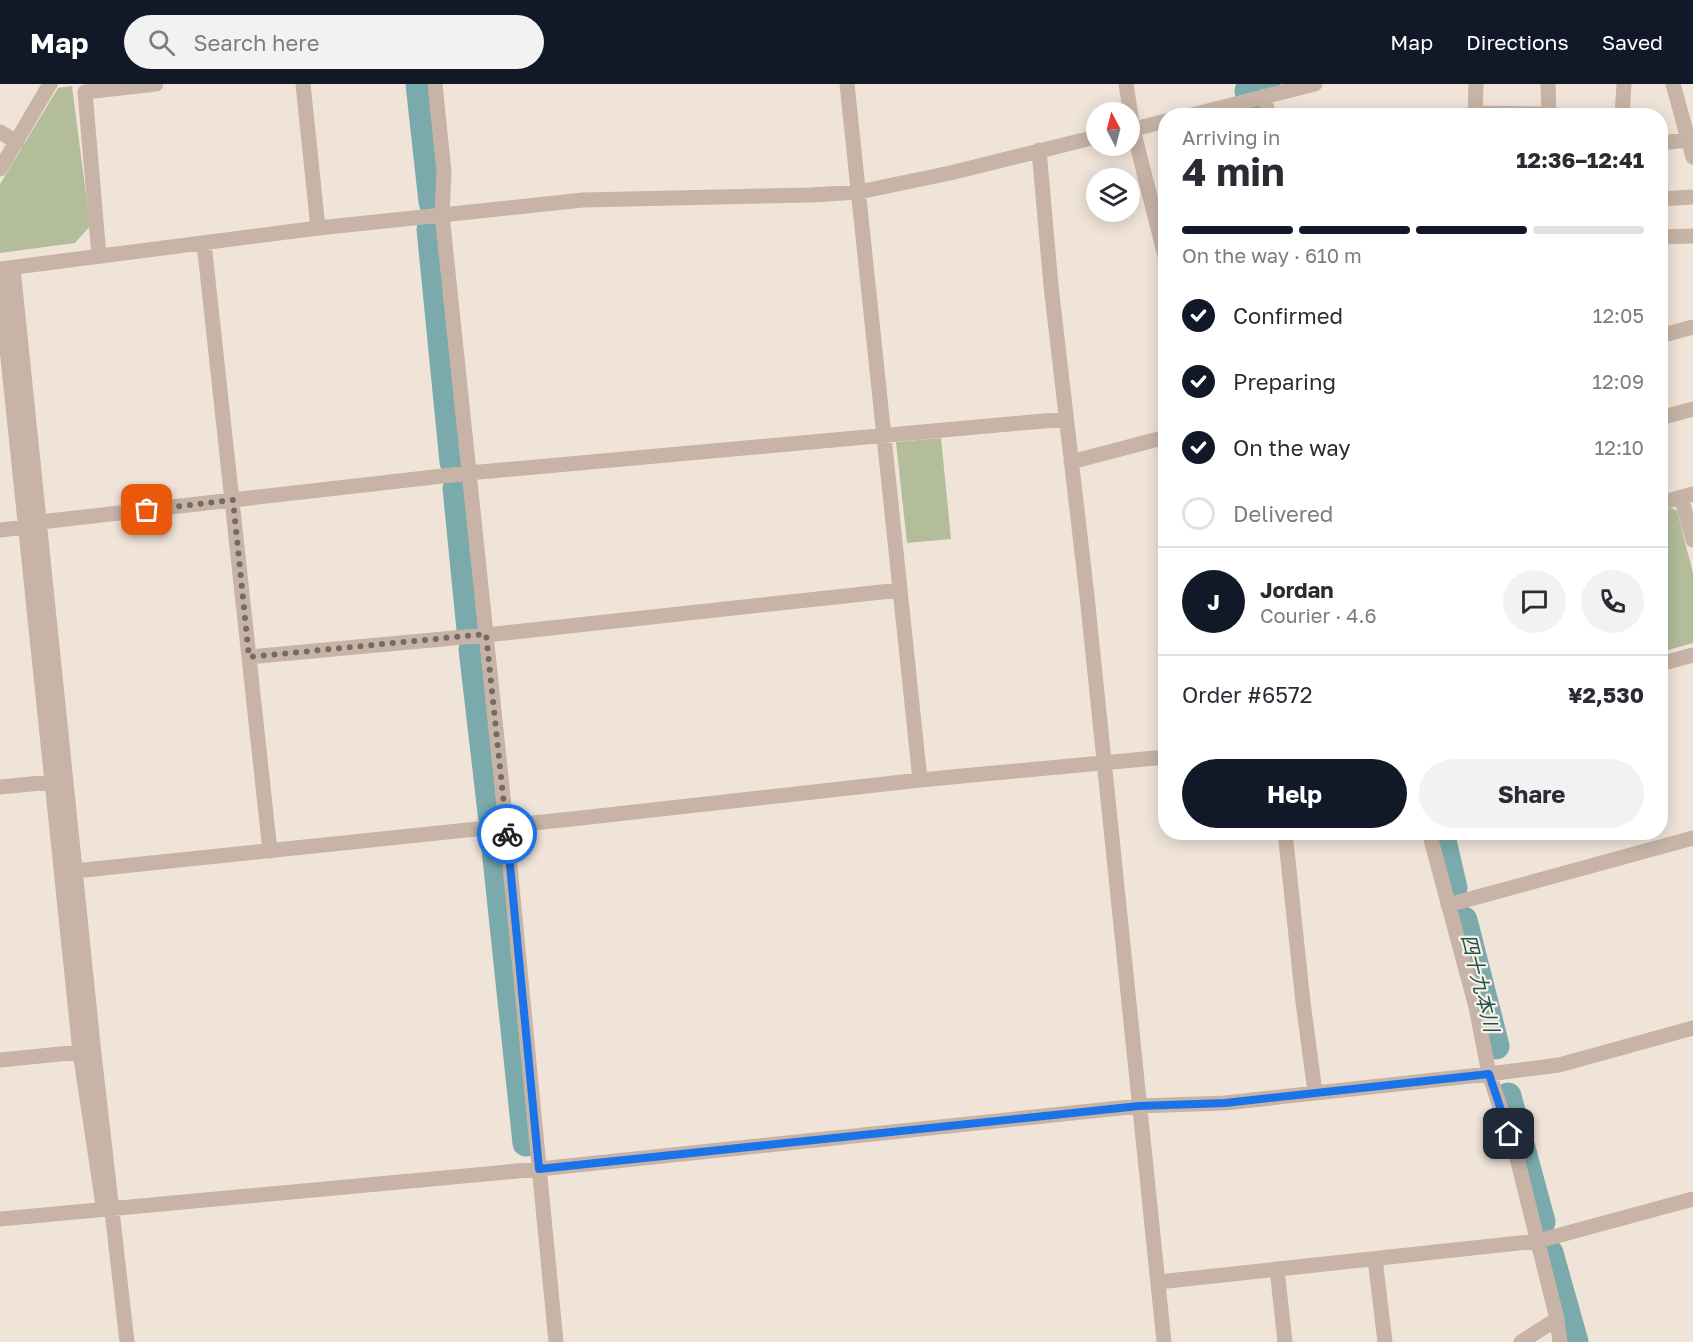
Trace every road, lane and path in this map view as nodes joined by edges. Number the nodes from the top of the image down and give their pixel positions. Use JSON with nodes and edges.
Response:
{"nodes":[{"id":1,"x":50,"y":84,"type":"edge"},
{"id":2,"x":156,"y":84,"type":"edge"},
{"id":3,"x":303,"y":84,"type":"edge"},
{"id":4,"x":435,"y":84,"type":"edge"},
{"id":5,"x":847,"y":84,"type":"edge"},
{"id":6,"x":1126,"y":84,"type":"edge"},
{"id":7,"x":1315,"y":84,"type":"edge"},
{"id":8,"x":1476,"y":84,"type":"edge"},
{"id":9,"x":1548,"y":84,"type":"edge"},
{"id":10,"x":1624,"y":84,"type":"edge"},
{"id":11,"x":1673,"y":84,"type":"edge"},
{"id":12,"x":1264,"y":96,"type":"junction"},
{"id":13,"x":1128,"y":102,"type":"edge"},
{"id":14,"x":1218,"y":108,"type":"edge"},
{"id":15,"x":1267,"y":108,"type":"edge"},
{"id":16,"x":1475,"y":108,"type":"edge"},
{"id":17,"x":1549,"y":108,"type":"edge"},
{"id":18,"x":1622,"y":108,"type":"edge"},
{"id":19,"x":1687,"y":116,"type":"edge"},
{"id":20,"x":1158,"y":123,"type":"edge"},
{"id":21,"x":1140,"y":128,"type":"edge"},
{"id":22,"x":0,"y":132,"type":"edge"},
{"id":23,"x":1086,"y":139,"type":"edge"},
{"id":24,"x":1688,"y":140,"type":"junction"},
{"id":25,"x":17,"y":142,"type":"junction"},
{"id":26,"x":1668,"y":142,"type":"edge"},
{"id":27,"x":1039,"y":150,"type":"junction"},
{"id":28,"x":1138,"y":156,"type":"edge"},
{"id":29,"x":1693,"y":157,"type":"edge"},
{"id":30,"x":0,"y":169,"type":"edge"},
{"id":31,"x":859,"y":192,"type":"junction"},
{"id":32,"x":1693,"y":197,"type":"edge"},
{"id":33,"x":1668,"y":199,"type":"edge"},
{"id":34,"x":442,"y":215,"type":"junction"},
{"id":35,"x":318,"y":228,"type":"junction"},
{"id":36,"x":1158,"y":230,"type":"edge"},
{"id":37,"x":1693,"y":236,"type":"edge"},
{"id":38,"x":1668,"y":237,"type":"edge"},
{"id":39,"x":204,"y":243,"type":"junction"},
{"id":40,"x":99,"y":256,"type":"junction"},
{"id":41,"x":7,"y":268,"type":"edge"},
{"id":42,"x":0,"y":281,"type":"edge"},
{"id":43,"x":1693,"y":327,"type":"edge"},
{"id":44,"x":1668,"y":334,"type":"edge"},
{"id":45,"x":1693,"y":409,"type":"edge"},
{"id":46,"x":1668,"y":416,"type":"edge"},
{"id":47,"x":1066,"y":419,"type":"junction"},
{"id":48,"x":885,"y":436,"type":"junction"},
{"id":49,"x":1158,"y":439,"type":"edge"},
{"id":50,"x":1071,"y":462,"type":"junction"},
{"id":51,"x":469,"y":473,"type":"junction"},
{"id":52,"x":1687,"y":496,"type":"edge"},
{"id":53,"x":233,"y":500,"type":"junction"},
{"id":54,"x":1668,"y":501,"type":"edge"},
{"id":55,"x":32,"y":525,"type":"junction"},
{"id":56,"x":0,"y":530,"type":"edge"},
{"id":57,"x":1693,"y":540,"type":"edge"},
{"id":58,"x":900,"y":590,"type":"junction"},
{"id":59,"x":486,"y":634,"type":"junction"},
{"id":60,"x":1693,"y":655,"type":"edge"},
{"id":61,"x":249,"y":657,"type":"junction"},
{"id":62,"x":1668,"y":662,"type":"edge"},
{"id":63,"x":1158,"y":758,"type":"edge"},
{"id":64,"x":1104,"y":763,"type":"junction"},
{"id":65,"x":920,"y":780,"type":"junction"},
{"id":66,"x":52,"y":782,"type":"junction"},
{"id":67,"x":0,"y":787,"type":"edge"},
{"id":68,"x":506,"y":825,"type":"junction"},
{"id":69,"x":1693,"y":838,"type":"edge"},
{"id":70,"x":1286,"y":840,"type":"edge"},
{"id":71,"x":1431,"y":840,"type":"edge"},
{"id":72,"x":270,"y":851,"type":"junction"},
{"id":73,"x":75,"y":871,"type":"junction"},
{"id":74,"x":1449,"y":906,"type":"junction"},
{"id":75,"x":1693,"y":1028,"type":"edge"},
{"id":76,"x":80,"y":1052,"type":"junction"},
{"id":77,"x":0,"y":1060,"type":"edge"},
{"id":78,"x":1489,"y":1074,"type":"junction"},
{"id":79,"x":1315,"y":1092,"type":"junction"},
{"id":80,"x":1139,"y":1106,"type":"junction"},
{"id":81,"x":539,"y":1169,"type":"junction"},
{"id":82,"x":1693,"y":1199,"type":"edge"},
{"id":83,"x":108,"y":1210,"type":"junction"},
{"id":84,"x":0,"y":1219,"type":"edge"},
{"id":85,"x":1538,"y":1241,"type":"junction"},
{"id":86,"x":1375,"y":1259,"type":"junction"},
{"id":87,"x":1277,"y":1269,"type":"junction"},
{"id":88,"x":1158,"y":1282,"type":"junction"},
{"id":89,"x":1557,"y":1319,"type":"junction"},
{"id":90,"x":117,"y":1342,"type":"edge"},
{"id":91,"x":127,"y":1342,"type":"edge"},
{"id":92,"x":556,"y":1342,"type":"edge"},
{"id":93,"x":1164,"y":1342,"type":"edge"},
{"id":94,"x":1285,"y":1342,"type":"edge"},
{"id":95,"x":1384,"y":1342,"type":"edge"},
{"id":96,"x":1521,"y":1342,"type":"edge"},
{"id":97,"x":1560,"y":1342,"type":"edge"}],
"edges":[{"from":1,"to":25,"type":"street"},
{"from":2,"to":40,"type":"street"},
{"from":3,"to":35,"type":"street"},
{"from":4,"to":34,"type":"street"},
{"from":5,"to":31,"type":"street"},
{"from":6,"to":13,"type":"street"},
{"from":7,"to":12,"type":"street"},
{"from":8,"to":16,"type":"street"},
{"from":9,"to":17,"type":"street"},
{"from":10,"to":18,"type":"street"},
{"from":11,"to":19,"type":"street"},
{"from":12,"to":14,"type":"street"},
{"from":12,"to":15,"type":"street"},
{"from":19,"to":24,"type":"street"},
{"from":20,"to":21,"type":"street"},
{"from":22,"to":25,"type":"street"},
{"from":23,"to":27,"type":"street"},
{"from":24,"to":26,"type":"street"},
{"from":24,"to":29,"type":"street"},
{"from":25,"to":30,"type":"street"},
{"from":27,"to":31,"type":"street"},
{"from":27,"to":47,"type":"street"},
{"from":28,"to":36,"type":"street"},
{"from":31,"to":34,"type":"street"},
{"from":31,"to":48,"type":"street"},
{"from":32,"to":33,"type":"street"},
{"from":34,"to":35,"type":"street"},
{"from":34,"to":51,"type":"street"},
{"from":35,"to":39,"type":"street"},
{"from":37,"to":38,"type":"street"},
{"from":39,"to":40,"type":"street"},
{"from":39,"to":53,"type":"street"},
{"from":40,"to":41,"type":"street"},
{"from":41,"to":55,"type":"street"},
{"from":42,"to":55,"type":"street"},
{"from":43,"to":44,"type":"street"},
{"from":45,"to":46,"type":"street"},
{"from":47,"to":48,"type":"street"},
{"from":47,"to":50,"type":"street"},
{"from":48,"to":51,"type":"street"},
{"from":48,"to":58,"type":"street"},
{"from":49,"to":50,"type":"street"},
{"from":50,"to":64,"type":"street"},
{"from":51,"to":53,"type":"street"},
{"from":51,"to":59,"type":"street"},
{"from":52,"to":54,"type":"street"},
{"from":52,"to":57,"type":"street"},
{"from":53,"to":55,"type":"street"},
{"from":53,"to":61,"type":"street"},
{"from":55,"to":56,"type":"street"},
{"from":55,"to":66,"type":"street"},
{"from":55,"to":73,"type":"street"},
{"from":58,"to":59,"type":"street"},
{"from":58,"to":65,"type":"street"},
{"from":59,"to":61,"type":"street"},
{"from":59,"to":68,"type":"street"},
{"from":60,"to":62,"type":"street"},
{"from":61,"to":72,"type":"street"},
{"from":63,"to":64,"type":"street"},
{"from":64,"to":65,"type":"street"},
{"from":64,"to":80,"type":"street"},
{"from":65,"to":68,"type":"street"},
{"from":66,"to":67,"type":"street"},
{"from":66,"to":76,"type":"street"},
{"from":68,"to":72,"type":"street"},
{"from":68,"to":81,"type":"street"},
{"from":69,"to":74,"type":"street"},
{"from":70,"to":79,"type":"street"},
{"from":71,"to":74,"type":"street"},
{"from":72,"to":73,"type":"street"},
{"from":73,"to":83,"type":"street"},
{"from":74,"to":78,"type":"street"},
{"from":75,"to":78,"type":"street"},
{"from":76,"to":77,"type":"street"},
{"from":76,"to":83,"type":"street"},
{"from":78,"to":79,"type":"street"},
{"from":78,"to":85,"type":"street"},
{"from":79,"to":80,"type":"street"},
{"from":80,"to":81,"type":"street"},
{"from":80,"to":88,"type":"street"},
{"from":81,"to":83,"type":"street"},
{"from":81,"to":92,"type":"street"},
{"from":82,"to":85,"type":"street"},
{"from":83,"to":84,"type":"street"},
{"from":83,"to":90,"type":"street"},
{"from":83,"to":91,"type":"street"},
{"from":85,"to":86,"type":"street"},
{"from":85,"to":89,"type":"street"},
{"from":86,"to":87,"type":"street"},
{"from":86,"to":95,"type":"street"},
{"from":87,"to":88,"type":"street"},
{"from":87,"to":94,"type":"street"},
{"from":88,"to":93,"type":"street"},
{"from":89,"to":96,"type":"street"},
{"from":89,"to":97,"type":"street"}]}
